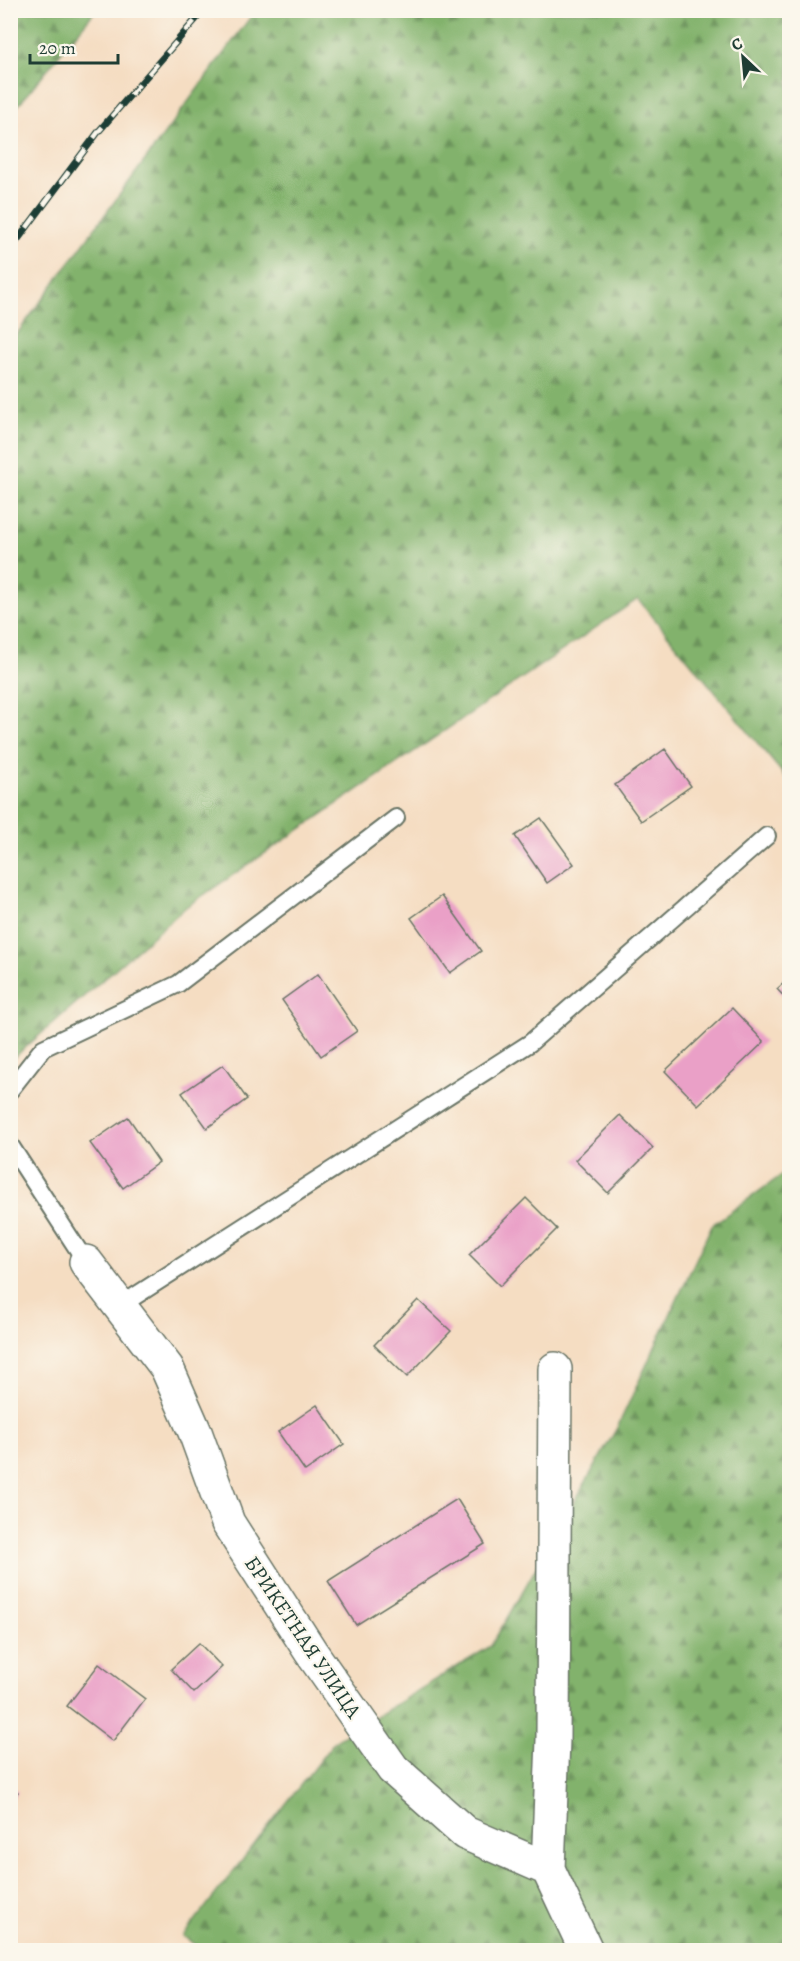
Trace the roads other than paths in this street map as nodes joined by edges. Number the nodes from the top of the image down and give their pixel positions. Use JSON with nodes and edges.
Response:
{"nodes":[{"id":1,"x":396,"y":818,"type":"dead end"},
{"id":2,"x":767,"y":836,"type":"dead end"},
{"id":3,"x":10,"y":1090,"type":"edge"},
{"id":4,"x":10,"y":1145,"type":"edge"},
{"id":5,"x":87,"y":1262,"type":"joint"},
{"id":6,"x":118,"y":1307,"type":"junction"},
{"id":7,"x":555,"y":1369,"type":"dead end"},
{"id":8,"x":548,"y":1869,"type":"junction"},
{"id":9,"x":586,"y":1950,"type":"edge"}],
"edges":[{"from":1,"to":3,"type":"lane"},
{"from":2,"to":6,"type":"lane"},
{"from":4,"to":5,"type":"lane"},
{"from":5,"to":6,"type":"street","name":"БРИКЕТНАЯ УЛИЦА"},
{"from":6,"to":8,"type":"street","name":"БРИКЕТНАЯ УЛИЦА"},
{"from":7,"to":8,"type":"street"},
{"from":8,"to":9,"type":"street"}]}
